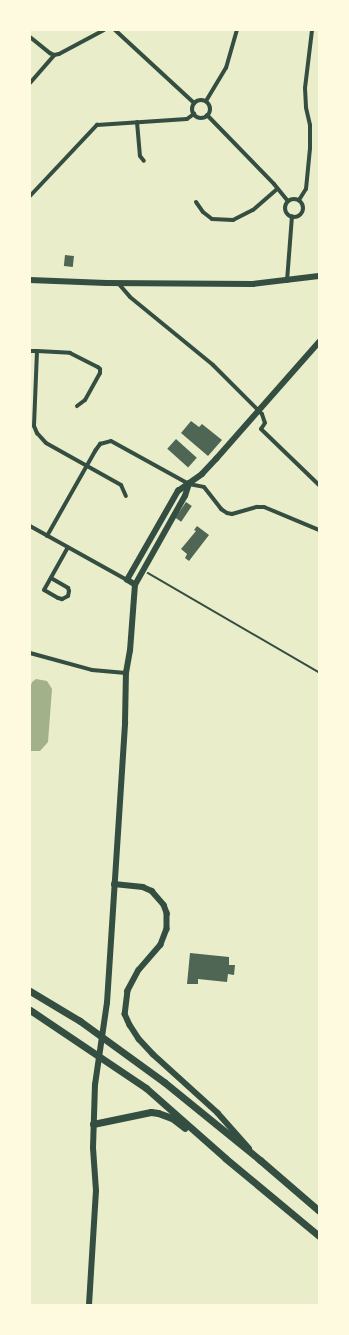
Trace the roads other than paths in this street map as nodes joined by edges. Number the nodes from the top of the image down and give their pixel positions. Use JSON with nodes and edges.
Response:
{"nodes":[{"id":1,"x":104,"y":30,"type":"edge"},
{"id":2,"x":115,"y":30,"type":"edge"},
{"id":3,"x":237,"y":30,"type":"edge"},
{"id":4,"x":312,"y":30,"type":"edge"},
{"id":5,"x":30,"y":37,"type":"edge"},
{"id":6,"x":54,"y":55,"type":"junction"},
{"id":7,"x":30,"y":83,"type":"edge"},
{"id":8,"x":206,"y":101,"type":"junction"},
{"id":9,"x":194,"y":103,"type":"junction"},
{"id":10,"x":194,"y":114,"type":"junction"},
{"id":11,"x":207,"y":115,"type":"junction"},
{"id":12,"x":137,"y":122,"type":"junction"},
{"id":13,"x":144,"y":161,"type":"dead end"},
{"id":14,"x":278,"y":189,"type":"junction"},
{"id":15,"x":30,"y":196,"type":"edge"},
{"id":16,"x":299,"y":200,"type":"junction"},
{"id":17,"x":288,"y":201,"type":"junction"},
{"id":18,"x":196,"y":202,"type":"dead end"},
{"id":19,"x":292,"y":216,"type":"junction"},
{"id":20,"x":319,"y":276,"type":"edge"},
{"id":21,"x":30,"y":280,"type":"edge"},
{"id":22,"x":287,"y":281,"type":"junction"},
{"id":23,"x":118,"y":283,"type":"junction"},
{"id":24,"x":319,"y":342,"type":"edge"},
{"id":25,"x":30,"y":351,"type":"edge"},
{"id":26,"x":37,"y":351,"type":"junction"},
{"id":27,"x":77,"y":406,"type":"dead end"},
{"id":28,"x":258,"y":411,"type":"junction"},
{"id":29,"x":87,"y":466,"type":"junction"},
{"id":30,"x":189,"y":484,"type":"junction"},
{"id":31,"x":319,"y":485,"type":"edge"},
{"id":32,"x":126,"y":496,"type":"dead end"},
{"id":33,"x":30,"y":526,"type":"edge"},
{"id":34,"x":319,"y":530,"type":"edge"},
{"id":35,"x":47,"y":536,"type":"junction"},
{"id":36,"x":68,"y":548,"type":"junction"},
{"id":37,"x":50,"y":578,"type":"junction"},
{"id":38,"x":127,"y":580,"type":"junction"},
{"id":39,"x":135,"y":585,"type":"junction"},
{"id":40,"x":30,"y":653,"type":"edge"},
{"id":41,"x":126,"y":673,"type":"junction"},
{"id":42,"x":114,"y":884,"type":"junction"},
{"id":43,"x":30,"y":991,"type":"edge"},
{"id":44,"x":30,"y":1010,"type":"edge"},
{"id":45,"x":93,"y":1124,"type":"junction"},
{"id":46,"x":225,"y":1158,"type":"junction"},
{"id":47,"x":260,"y":1160,"type":"junction"},
{"id":48,"x":319,"y":1211,"type":"edge"},
{"id":49,"x":319,"y":1236,"type":"edge"},
{"id":50,"x":89,"y":1305,"type":"edge"}],
"edges":[{"from":1,"to":6,"type":"street"},
{"from":2,"to":9,"type":"street"},
{"from":3,"to":8,"type":"street"},
{"from":4,"to":16,"type":"street"},
{"from":5,"to":6,"type":"street"},
{"from":6,"to":7,"type":"street"},
{"from":8,"to":9,"type":"street"},
{"from":8,"to":11,"type":"street"},
{"from":9,"to":10,"type":"street"},
{"from":10,"to":11,"type":"street"},
{"from":10,"to":12,"type":"street"},
{"from":11,"to":14,"type":"street"},
{"from":12,"to":13,"type":"street"},
{"from":12,"to":15,"type":"street"},
{"from":14,"to":17,"type":"street"},
{"from":14,"to":18,"type":"street"},
{"from":16,"to":17,"type":"street"},
{"from":16,"to":19,"type":"street"},
{"from":17,"to":19,"type":"street"},
{"from":19,"to":22,"type":"street"},
{"from":20,"to":22,"type":"street"},
{"from":21,"to":23,"type":"street"},
{"from":22,"to":23,"type":"street"},
{"from":23,"to":28,"type":"street"},
{"from":24,"to":28,"type":"street"},
{"from":25,"to":26,"type":"street"},
{"from":26,"to":27,"type":"street"},
{"from":26,"to":29,"type":"street"},
{"from":28,"to":30,"type":"street"},
{"from":28,"to":31,"type":"street"},
{"from":29,"to":30,"type":"street"},
{"from":29,"to":32,"type":"street"},
{"from":29,"to":35,"type":"street"},
{"from":30,"to":34,"type":"street"},
{"from":30,"to":38,"type":"street"},
{"from":30,"to":39,"type":"street"},
{"from":33,"to":35,"type":"street"},
{"from":35,"to":36,"type":"street"},
{"from":36,"to":37,"type":"street"},
{"from":36,"to":38,"type":"street"},
{"from":37,"to":37,"type":"street"},
{"from":38,"to":39,"type":"street"},
{"from":39,"to":41,"type":"street"},
{"from":40,"to":41,"type":"street"},
{"from":41,"to":42,"type":"street"},
{"from":42,"to":45,"type":"street"},
{"from":42,"to":47,"type":"street"},
{"from":43,"to":47,"type":"main road"},
{"from":44,"to":46,"type":"main road"},
{"from":45,"to":46,"type":"main road"},
{"from":45,"to":50,"type":"street"},
{"from":46,"to":49,"type":"main road"},
{"from":47,"to":48,"type":"main road"}]}
